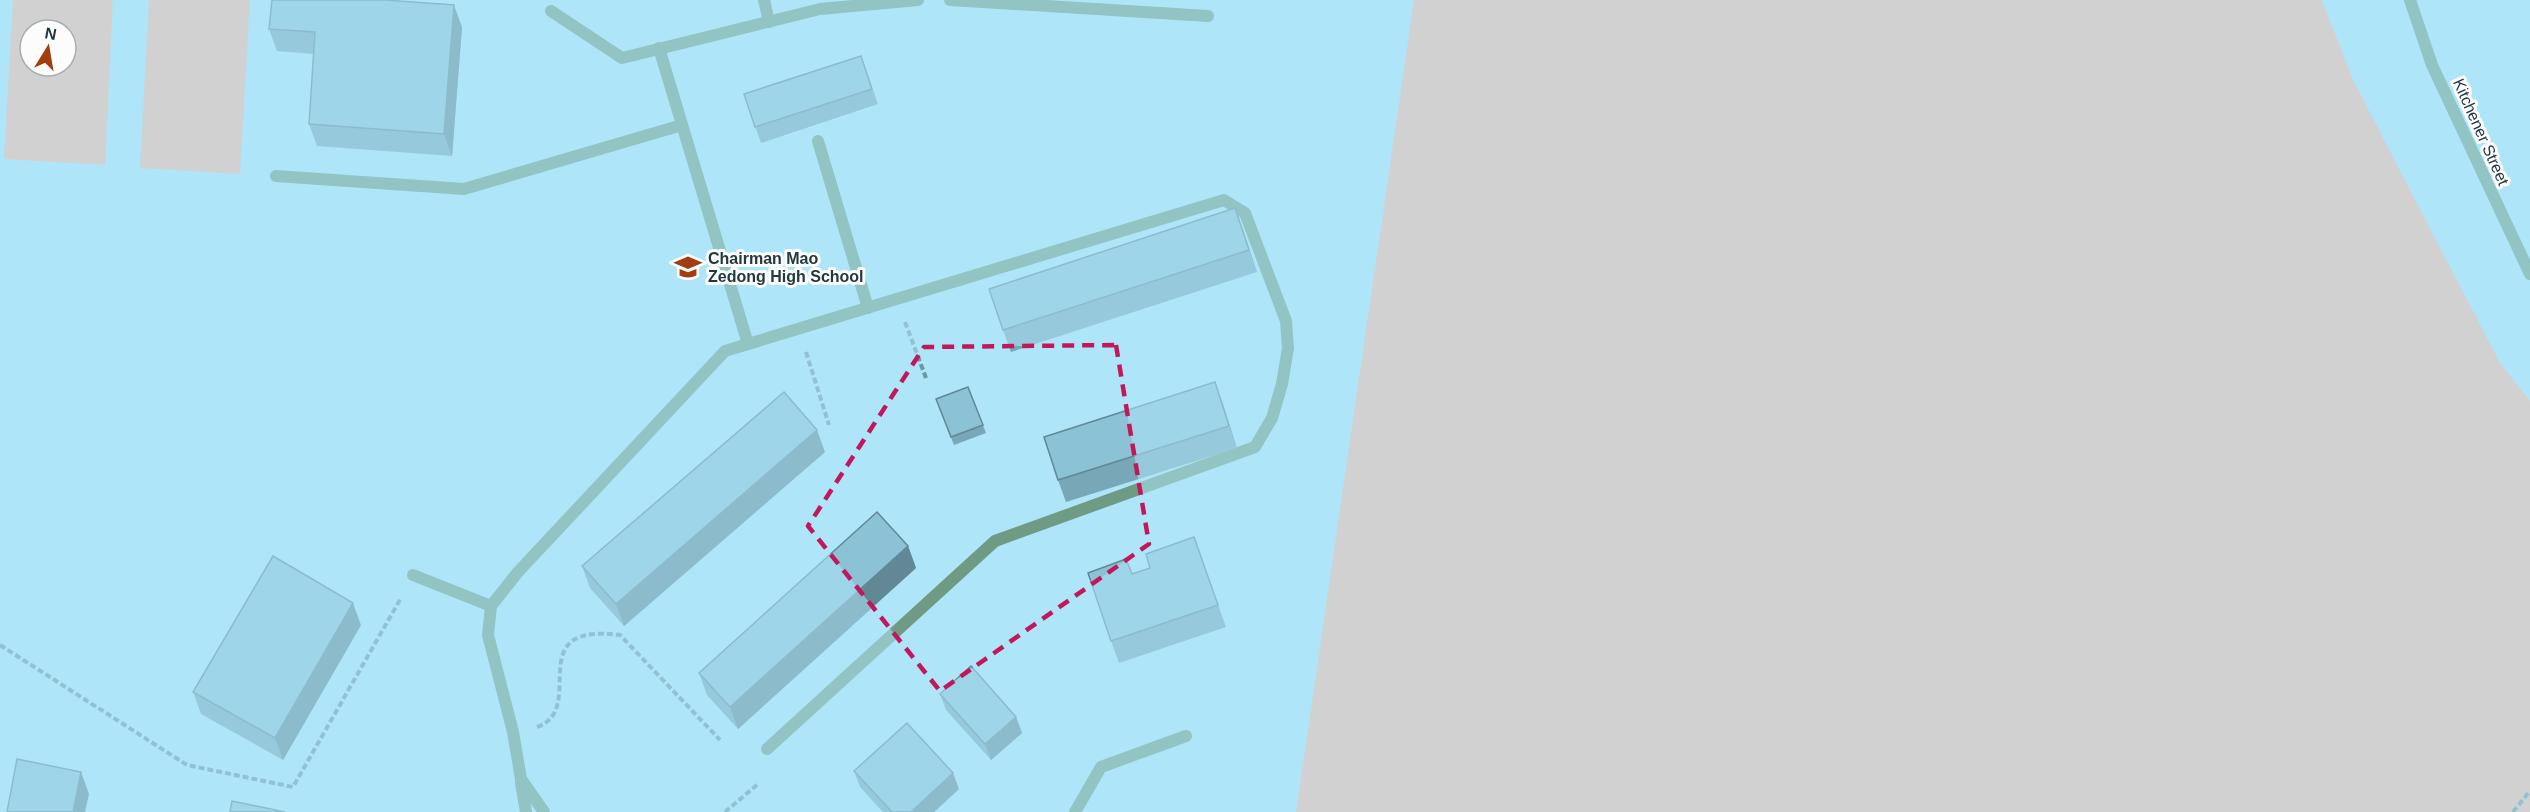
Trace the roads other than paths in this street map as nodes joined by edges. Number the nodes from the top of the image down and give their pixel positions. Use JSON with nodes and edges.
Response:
{"nodes":[{"id":1,"x":764,"y":0,"type":"edge"},
{"id":2,"x":918,"y":0,"type":"edge"},
{"id":3,"x":950,"y":0,"type":"edge"},
{"id":4,"x":2410,"y":0,"type":"edge"},
{"id":5,"x":551,"y":11,"type":"dead end"},
{"id":6,"x":1208,"y":16,"type":"dead end"},
{"id":7,"x":769,"y":22,"type":"junction"},
{"id":8,"x":659,"y":48,"type":"junction"},
{"id":9,"x":682,"y":125,"type":"junction"},
{"id":10,"x":818,"y":141,"type":"dead end"},
{"id":11,"x":276,"y":176,"type":"dead end"},
{"id":12,"x":2530,"y":274,"type":"edge"},
{"id":13,"x":868,"y":308,"type":"junction"},
{"id":14,"x":748,"y":344,"type":"junction"},
{"id":15,"x":413,"y":575,"type":"road end"},
{"id":16,"x":491,"y":606,"type":"junction"},
{"id":17,"x":1186,"y":736,"type":"dead end"},
{"id":18,"x":767,"y":749,"type":"dead end"},
{"id":19,"x":521,"y":779,"type":"junction"},
{"id":20,"x":526,"y":812,"type":"edge"},
{"id":21,"x":544,"y":812,"type":"edge"},
{"id":22,"x":1076,"y":812,"type":"edge"}],
"edges":[{"from":1,"to":7,"type":"street"},
{"from":2,"to":7,"type":"street"},
{"from":3,"to":6,"type":"street"},
{"from":4,"to":12,"type":"street","name":"Kitchener Street"},
{"from":5,"to":8,"type":"street"},
{"from":7,"to":8,"type":"street"},
{"from":8,"to":9,"type":"street"},
{"from":9,"to":11,"type":"street"},
{"from":9,"to":14,"type":"street"},
{"from":10,"to":13,"type":"street"},
{"from":13,"to":14,"type":"street"},
{"from":13,"to":18,"type":"street"},
{"from":14,"to":16,"type":"street"},
{"from":15,"to":16,"type":"street"},
{"from":16,"to":19,"type":"street"},
{"from":17,"to":22,"type":"street"},
{"from":19,"to":20,"type":"street"},
{"from":19,"to":21,"type":"street"}]}
